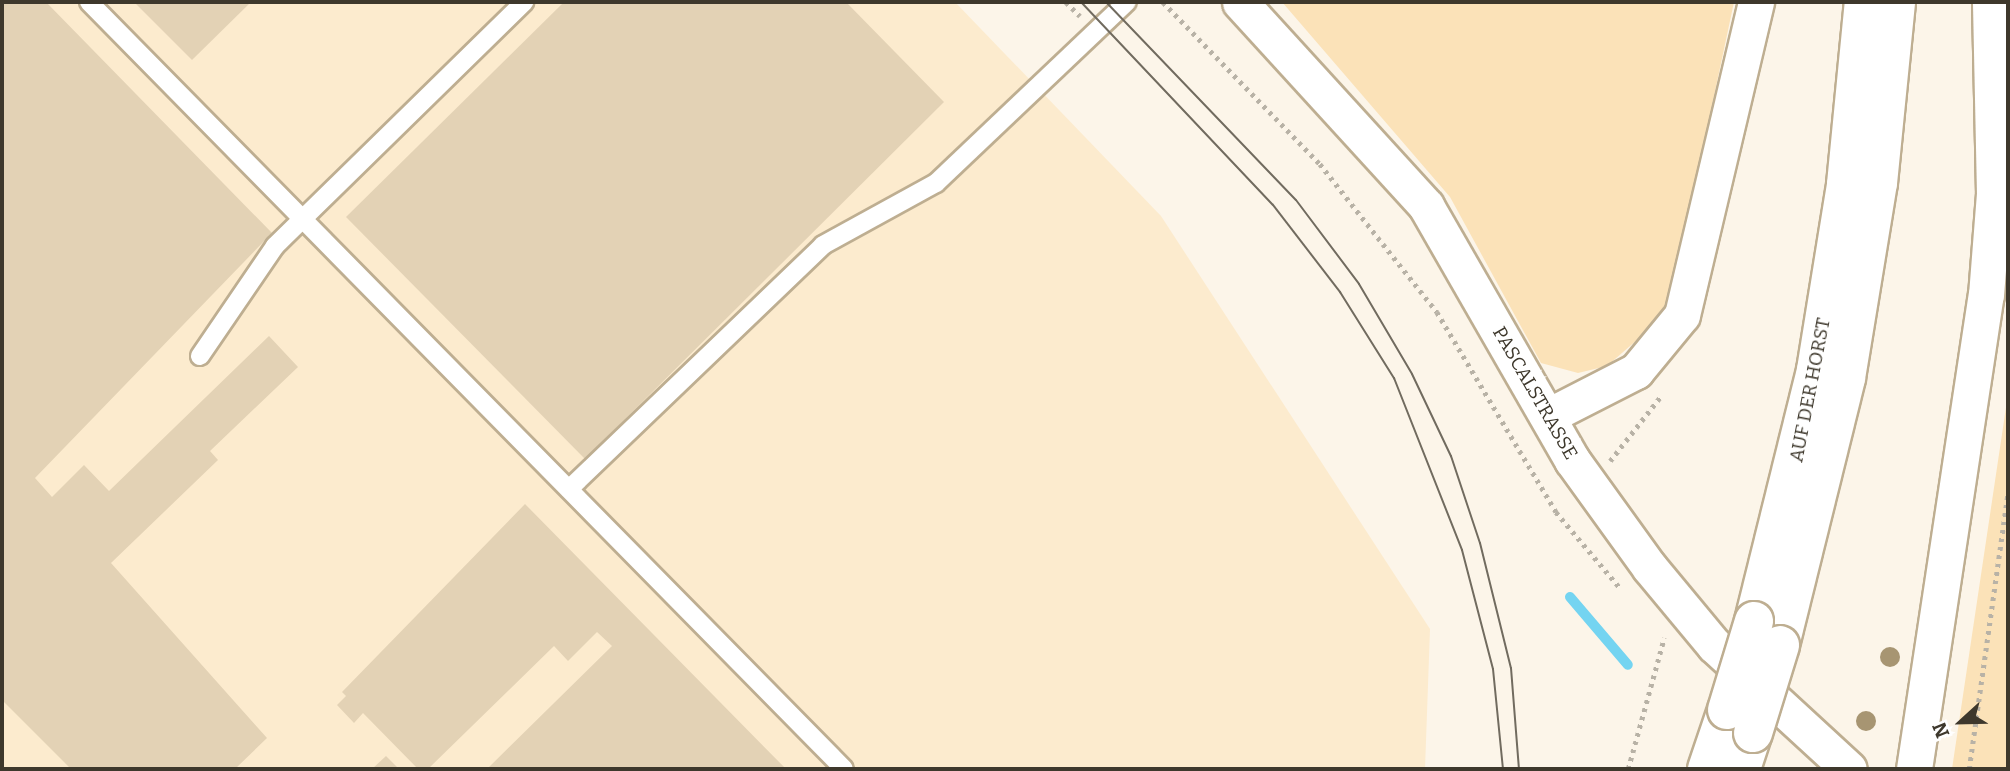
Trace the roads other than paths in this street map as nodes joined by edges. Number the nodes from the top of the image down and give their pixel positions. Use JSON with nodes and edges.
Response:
{"nodes":[{"id":1,"x":89,"y":2,"type":"edge"},
{"id":2,"x":524,"y":2,"type":"edge"},
{"id":3,"x":1127,"y":2,"type":"edge"},
{"id":4,"x":1240,"y":2,"type":"edge"},
{"id":5,"x":1756,"y":2,"type":"edge"},
{"id":6,"x":1864,"y":2,"type":"edge"},
{"id":7,"x":1896,"y":2,"type":"edge"},
{"id":8,"x":1990,"y":2,"type":"edge"},
{"id":9,"x":302,"y":219,"type":"junction"},
{"id":10,"x":200,"y":356,"type":"dead end"},
{"id":11,"x":1548,"y":416,"type":"junction"},
{"id":12,"x":569,"y":489,"type":"junction"},
{"id":13,"x":1767,"y":633,"type":"junction"},
{"id":14,"x":1740,"y":721,"type":"junction"},
{"id":15,"x":844,"y":769,"type":"edge"},
{"id":16,"x":1707,"y":769,"type":"edge"},
{"id":17,"x":1741,"y":769,"type":"edge"},
{"id":18,"x":1849,"y":769,"type":"edge"},
{"id":19,"x":1914,"y":769,"type":"edge"}],
"edges":[{"from":1,"to":9,"type":"lane"},
{"from":2,"to":9,"type":"lane"},
{"from":3,"to":12,"type":"lane"},
{"from":4,"to":11,"type":"street","name":"PASCALSTRASSE"},
{"from":5,"to":11,"type":"street"},
{"from":6,"to":13,"type":"street","name":"AUF DER HORST"},
{"from":7,"to":13,"type":"street","name":"AUF DER HORST"},
{"from":8,"to":19,"type":"street"},
{"from":9,"to":10,"type":"lane"},
{"from":9,"to":12,"type":"lane"},
{"from":11,"to":18,"type":"street","name":"PASCALSTRASSE"},
{"from":12,"to":15,"type":"lane"},
{"from":13,"to":14,"type":"street","name":"AUF DER HORST","bridge":true},
{"from":14,"to":16,"type":"street","name":"AUF DER HORST"},
{"from":14,"to":17,"type":"street","name":"AUF DER HORST"}]}
